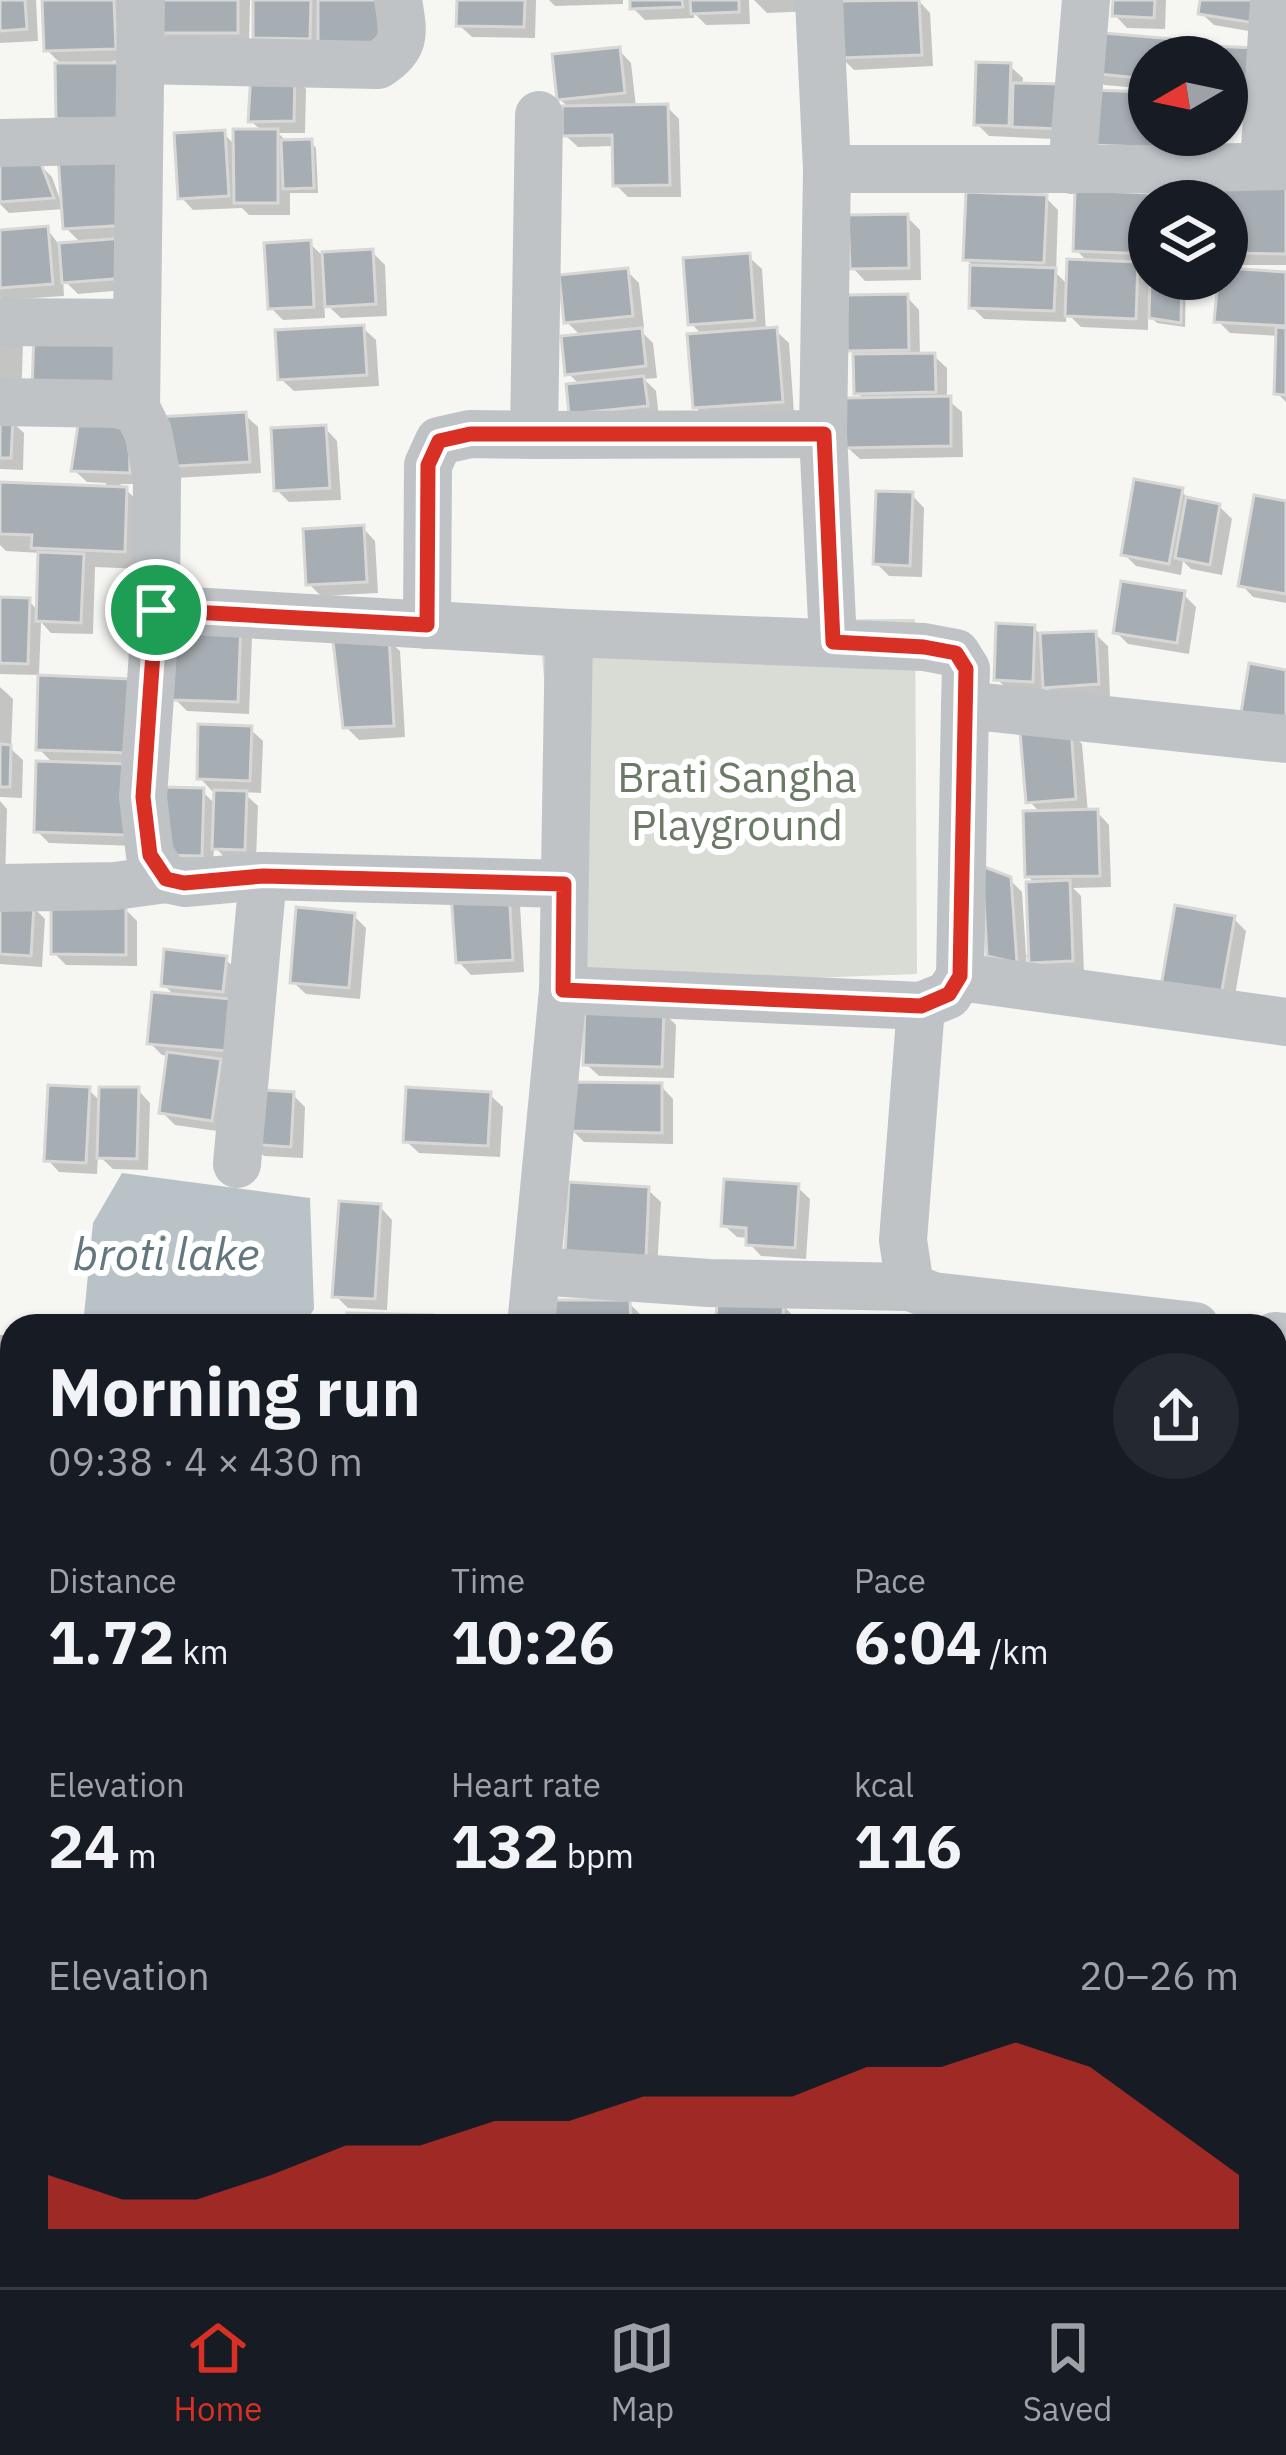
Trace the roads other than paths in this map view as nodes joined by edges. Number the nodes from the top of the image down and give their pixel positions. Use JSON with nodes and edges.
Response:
{"nodes":[{"id":1,"x":141,"y":0,"type":"edge"},
{"id":2,"x":398,"y":0,"type":"edge"},
{"id":3,"x":819,"y":0,"type":"edge"},
{"id":4,"x":1086,"y":0,"type":"edge"},
{"id":5,"x":1274,"y":0,"type":"edge"},
{"id":6,"x":140,"y":60,"type":"junction"},
{"id":7,"x":539,"y":115,"type":"dead end"},
{"id":8,"x":139,"y":140,"type":"junction"},
{"id":9,"x":0,"y":143,"type":"edge"},
{"id":10,"x":1275,"y":166,"type":"edge"},
{"id":11,"x":827,"y":169,"type":"junction"},
{"id":12,"x":1072,"y":170,"type":"junction"},
{"id":13,"x":0,"y":322,"type":"edge"},
{"id":14,"x":137,"y":323,"type":"junction"},
{"id":15,"x":0,"y":402,"type":"edge"},
{"id":16,"x":136,"y":408,"type":"junction"},
{"id":17,"x":824,"y":434,"type":"junction"},
{"id":18,"x":535,"y":435,"type":"junction"},
{"id":19,"x":156,"y":610,"type":"junction"},
{"id":20,"x":427,"y":625,"type":"junction"},
{"id":21,"x":568,"y":633,"type":"junction"},
{"id":22,"x":833,"y":642,"type":"junction"},
{"id":23,"x":964,"y":705,"type":"junction"},
{"id":24,"x":1286,"y":739,"type":"edge"},
{"id":25,"x":263,"y":876,"type":"junction"},
{"id":26,"x":166,"y":879,"type":"junction"},
{"id":27,"x":564,"y":884,"type":"junction"},
{"id":28,"x":0,"y":889,"type":"edge"},
{"id":29,"x":960,"y":976,"type":"junction"},
{"id":30,"x":563,"y":990,"type":"junction"},
{"id":31,"x":921,"y":1006,"type":"junction"},
{"id":32,"x":1286,"y":1022,"type":"edge"},
{"id":33,"x":237,"y":1164,"type":"dead end"},
{"id":34,"x":537,"y":1271,"type":"junction"},
{"id":35,"x":900,"y":1300,"type":"edge"},
{"id":36,"x":707,"y":1305,"type":"edge"},
{"id":37,"x":533,"y":1314,"type":"edge"},
{"id":38,"x":1090,"y":1314,"type":"edge"}],
"edges":[{"from":1,"to":6,"type":"street"},
{"from":2,"to":6,"type":"street"},
{"from":3,"to":11,"type":"street"},
{"from":4,"to":12,"type":"street"},
{"from":5,"to":10,"type":"street"},
{"from":6,"to":8,"type":"street"},
{"from":7,"to":18,"type":"street"},
{"from":8,"to":9,"type":"street"},
{"from":8,"to":14,"type":"street"},
{"from":10,"to":12,"type":"street"},
{"from":11,"to":12,"type":"street"},
{"from":11,"to":17,"type":"street"},
{"from":13,"to":14,"type":"street"},
{"from":14,"to":16,"type":"street"},
{"from":15,"to":16,"type":"street"},
{"from":16,"to":19,"type":"street"},
{"from":17,"to":18,"type":"street"},
{"from":17,"to":22,"type":"street"},
{"from":18,"to":20,"type":"street"},
{"from":19,"to":20,"type":"street"},
{"from":19,"to":26,"type":"street"},
{"from":20,"to":21,"type":"street"},
{"from":21,"to":22,"type":"street"},
{"from":21,"to":27,"type":"street"},
{"from":22,"to":23,"type":"street"},
{"from":23,"to":24,"type":"street"},
{"from":23,"to":29,"type":"street"},
{"from":25,"to":26,"type":"street"},
{"from":25,"to":27,"type":"street"},
{"from":25,"to":33,"type":"street"},
{"from":26,"to":28,"type":"street"},
{"from":27,"to":30,"type":"street"},
{"from":29,"to":31,"type":"street"},
{"from":29,"to":32,"type":"street"},
{"from":30,"to":31,"type":"street"},
{"from":30,"to":34,"type":"street"},
{"from":31,"to":35,"type":"street"},
{"from":34,"to":36,"type":"street"},
{"from":34,"to":37,"type":"street"},
{"from":35,"to":36,"type":"street"},
{"from":35,"to":38,"type":"street"}]}
